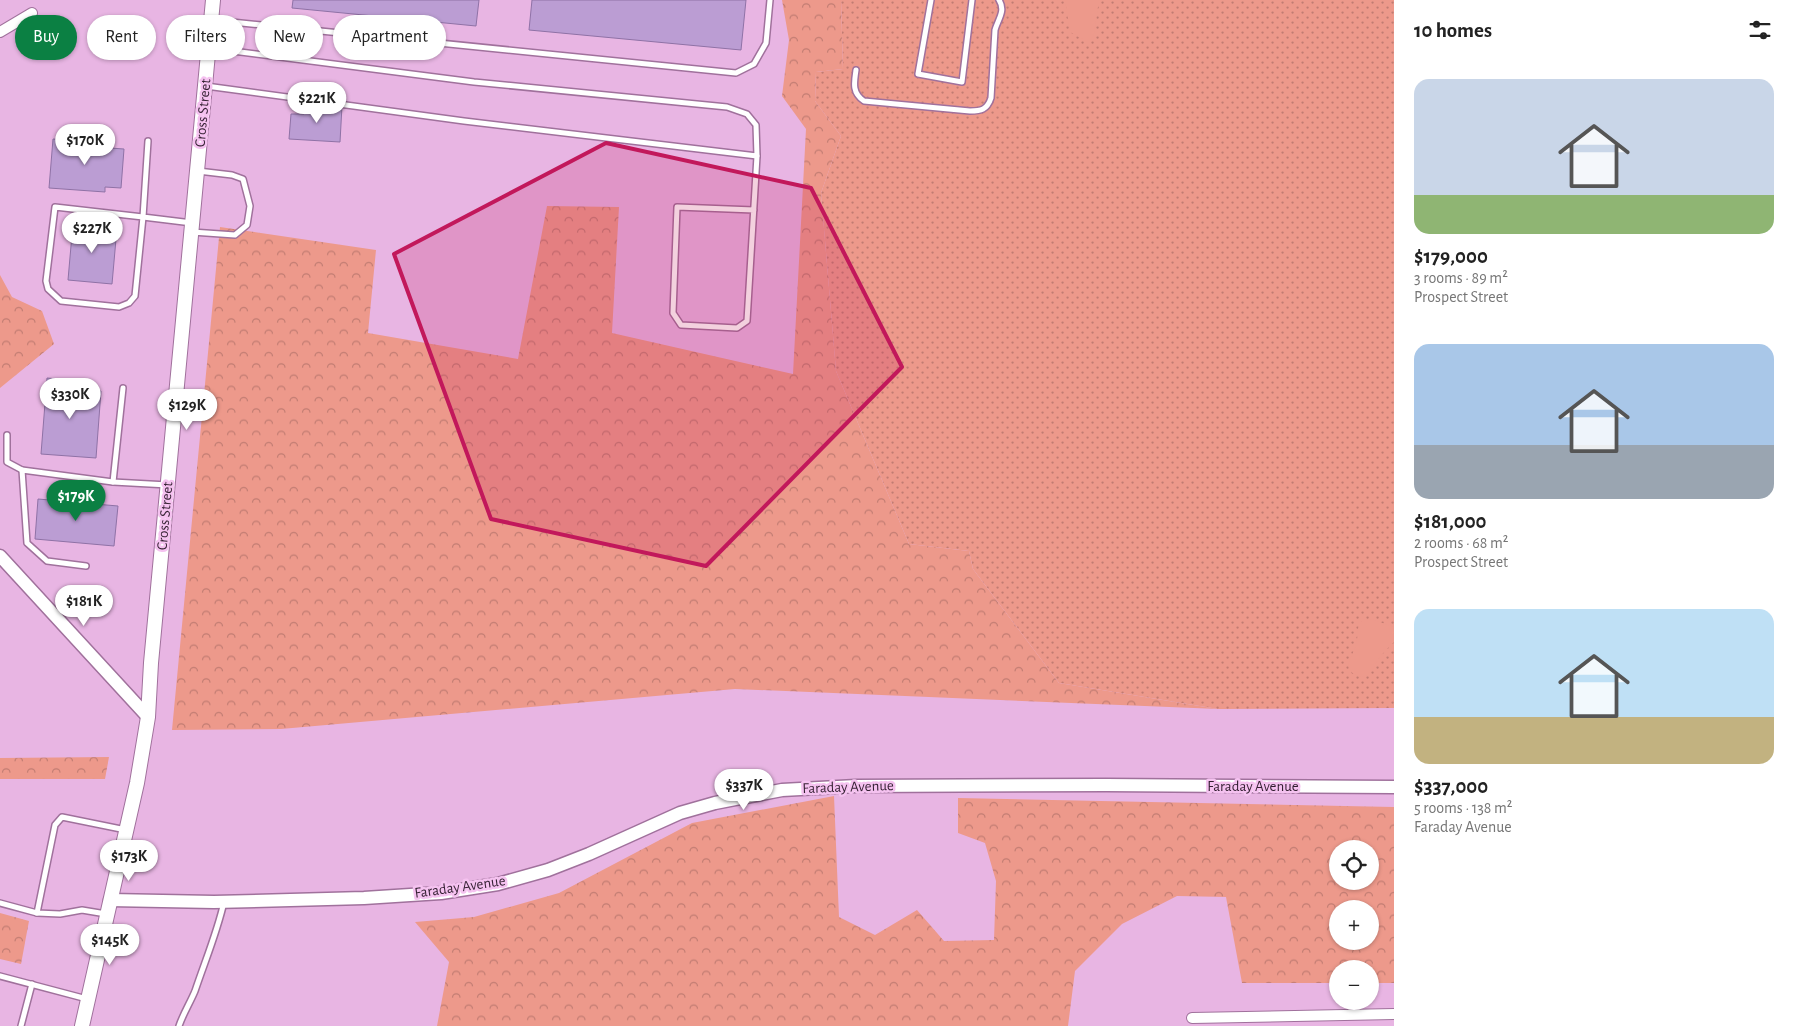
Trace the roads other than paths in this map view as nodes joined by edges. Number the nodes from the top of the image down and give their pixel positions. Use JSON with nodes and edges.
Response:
{"nodes":[{"id":1,"x":213,"y":0,"type":"edge"},
{"id":2,"x":770,"y":0,"type":"edge"},
{"id":3,"x":931,"y":0,"type":"edge"},
{"id":4,"x":972,"y":0,"type":"edge"},
{"id":5,"x":998,"y":0,"type":"edge"},
{"id":6,"x":32,"y":13,"type":"dead end"},
{"id":7,"x":212,"y":15,"type":"edge"},
{"id":8,"x":245,"y":23,"type":"edge"},
{"id":9,"x":0,"y":32,"type":"edge"},
{"id":10,"x":245,"y":53,"type":"edge"},
{"id":11,"x":208,"y":60,"type":"edge"},
{"id":12,"x":856,"y":70,"type":"dead end"},
{"id":13,"x":205,"y":86,"type":"junction"},
{"id":14,"x":148,"y":141,"type":"dead end"},
{"id":15,"x":758,"y":156,"type":"junction"},
{"id":16,"x":197,"y":171,"type":"junction"},
{"id":17,"x":754,"y":210,"type":"junction"},
{"id":18,"x":143,"y":217,"type":"junction"},
{"id":19,"x":192,"y":227,"type":"junction"},
{"id":20,"x":123,"y":388,"type":"dead end"},
{"id":21,"x":7,"y":435,"type":"dead end"},
{"id":22,"x":22,"y":470,"type":"junction"},
{"id":23,"x":114,"y":482,"type":"junction"},
{"id":24,"x":168,"y":485,"type":"junction"},
{"id":25,"x":0,"y":556,"type":"edge"},
{"id":26,"x":86,"y":566,"type":"dead end"},
{"id":27,"x":148,"y":717,"type":"junction"},
{"id":28,"x":1394,"y":786,"type":"edge"},
{"id":29,"x":127,"y":830,"type":"junction"},
{"id":30,"x":110,"y":900,"type":"junction"},
{"id":31,"x":224,"y":902,"type":"junction"},
{"id":32,"x":0,"y":903,"type":"edge"},
{"id":33,"x":37,"y":913,"type":"junction"},
{"id":34,"x":107,"y":914,"type":"junction"},
{"id":35,"x":0,"y":976,"type":"edge"},
{"id":36,"x":32,"y":984,"type":"junction"},
{"id":37,"x":88,"y":999,"type":"junction"},
{"id":38,"x":1394,"y":1014,"type":"edge"},
{"id":39,"x":1192,"y":1018,"type":"dead end"},
{"id":40,"x":21,"y":1026,"type":"edge"},
{"id":41,"x":82,"y":1026,"type":"edge"},
{"id":42,"x":179,"y":1026,"type":"edge"}],
"edges":[{"from":1,"to":7,"type":"main road","name":"Cross Street"},
{"from":2,"to":8,"type":"lane"},
{"from":3,"to":4,"type":"lane"},
{"from":5,"to":12,"type":"lane"},
{"from":6,"to":9,"type":"street"},
{"from":10,"to":15,"type":"lane"},
{"from":11,"to":13,"type":"main road","name":"Cross Street"},
{"from":13,"to":15,"type":"lane"},
{"from":13,"to":16,"type":"main road","name":"Cross Street"},
{"from":14,"to":18,"type":"lane"},
{"from":15,"to":17,"type":"lane"},
{"from":16,"to":19,"type":"main road","name":"Cross Street"},
{"from":16,"to":19,"type":"lane"},
{"from":17,"to":17,"type":"lane"},
{"from":18,"to":18,"type":"lane"},
{"from":18,"to":19,"type":"lane"},
{"from":19,"to":24,"type":"main road","name":"Cross Street"},
{"from":20,"to":23,"type":"lane"},
{"from":21,"to":22,"type":"lane"},
{"from":22,"to":23,"type":"lane"},
{"from":22,"to":26,"type":"lane"},
{"from":23,"to":24,"type":"lane"},
{"from":24,"to":27,"type":"main road","name":"Cross Street"},
{"from":25,"to":27,"type":"street"},
{"from":27,"to":29,"type":"main road","name":"Cross Street"},
{"from":28,"to":31,"type":"street","name":"Faraday Avenue"},
{"from":29,"to":30,"type":"main road","name":"Cross Street"},
{"from":29,"to":33,"type":"lane"},
{"from":30,"to":31,"type":"street","name":"Faraday Avenue"},
{"from":30,"to":34,"type":"main road","name":"Cross Street"},
{"from":31,"to":42,"type":"lane"},
{"from":32,"to":33,"type":"lane"},
{"from":33,"to":34,"type":"lane"},
{"from":34,"to":37,"type":"main road","name":"Cross Street"},
{"from":35,"to":36,"type":"lane"},
{"from":36,"to":37,"type":"lane"},
{"from":36,"to":40,"type":"lane"},
{"from":37,"to":41,"type":"main road","name":"Cross Street"},
{"from":38,"to":39,"type":"street"}]}
